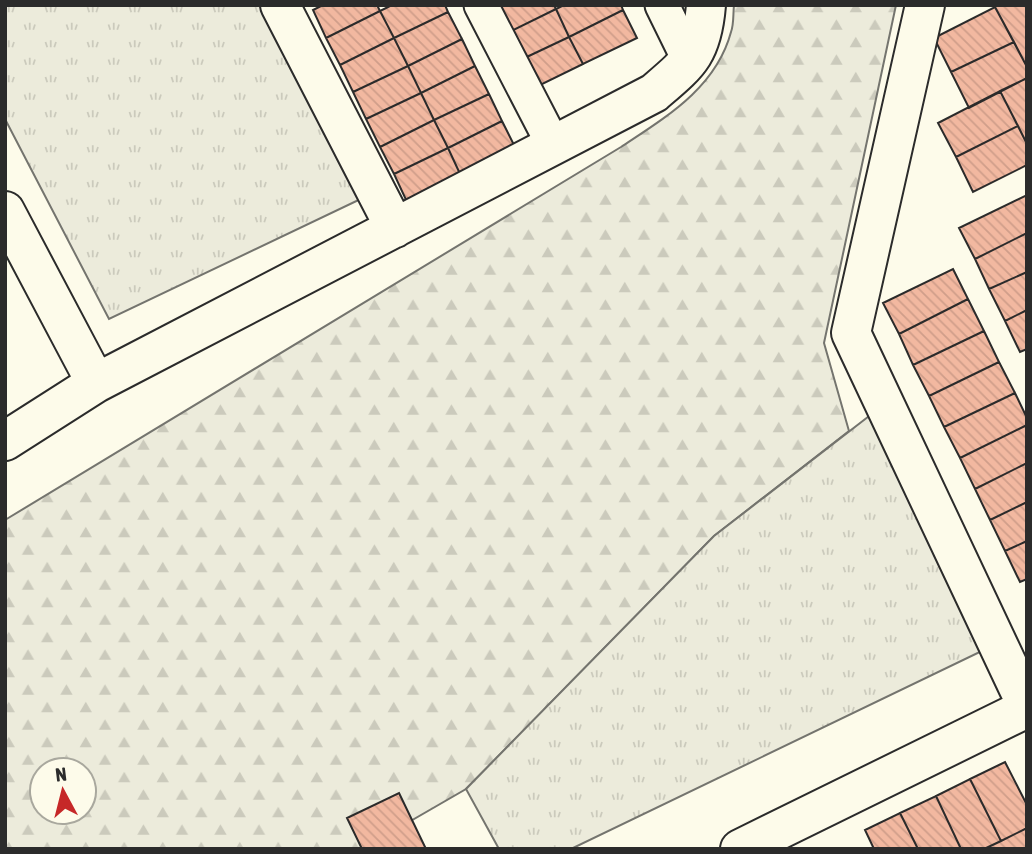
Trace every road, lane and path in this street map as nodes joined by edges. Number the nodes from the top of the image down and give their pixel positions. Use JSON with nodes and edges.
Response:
{"nodes":[{"id":1,"x":280,"y":5,"type":"edge"},
{"id":2,"x":481,"y":5,"type":"edge"},
{"id":3,"x":662,"y":5,"type":"edge"},
{"id":4,"x":706,"y":5,"type":"edge"},
{"id":5,"x":925,"y":5,"type":"edge"},
{"id":6,"x":690,"y":62,"type":"junction"},
{"id":7,"x":554,"y":146,"type":"junction"},
{"id":8,"x":5,"y":211,"type":"edge"},
{"id":9,"x":395,"y":228,"type":"junction"},
{"id":10,"x":96,"y":383,"type":"junction"},
{"id":11,"x":5,"y":441,"type":"edge"},
{"id":12,"x":1027,"y":707,"type":"edge"},
{"id":13,"x":740,"y":849,"type":"edge"}],
"edges":[{"from":1,"to":9,"type":"street"},
{"from":2,"to":7,"type":"street"},
{"from":3,"to":6,"type":"street"},
{"from":4,"to":6,"type":"street"},
{"from":5,"to":12,"type":"street"},
{"from":6,"to":7,"type":"street"},
{"from":7,"to":9,"type":"street"},
{"from":8,"to":10,"type":"street"},
{"from":9,"to":10,"type":"street"},
{"from":10,"to":11,"type":"street"},
{"from":12,"to":13,"type":"street"}]}
